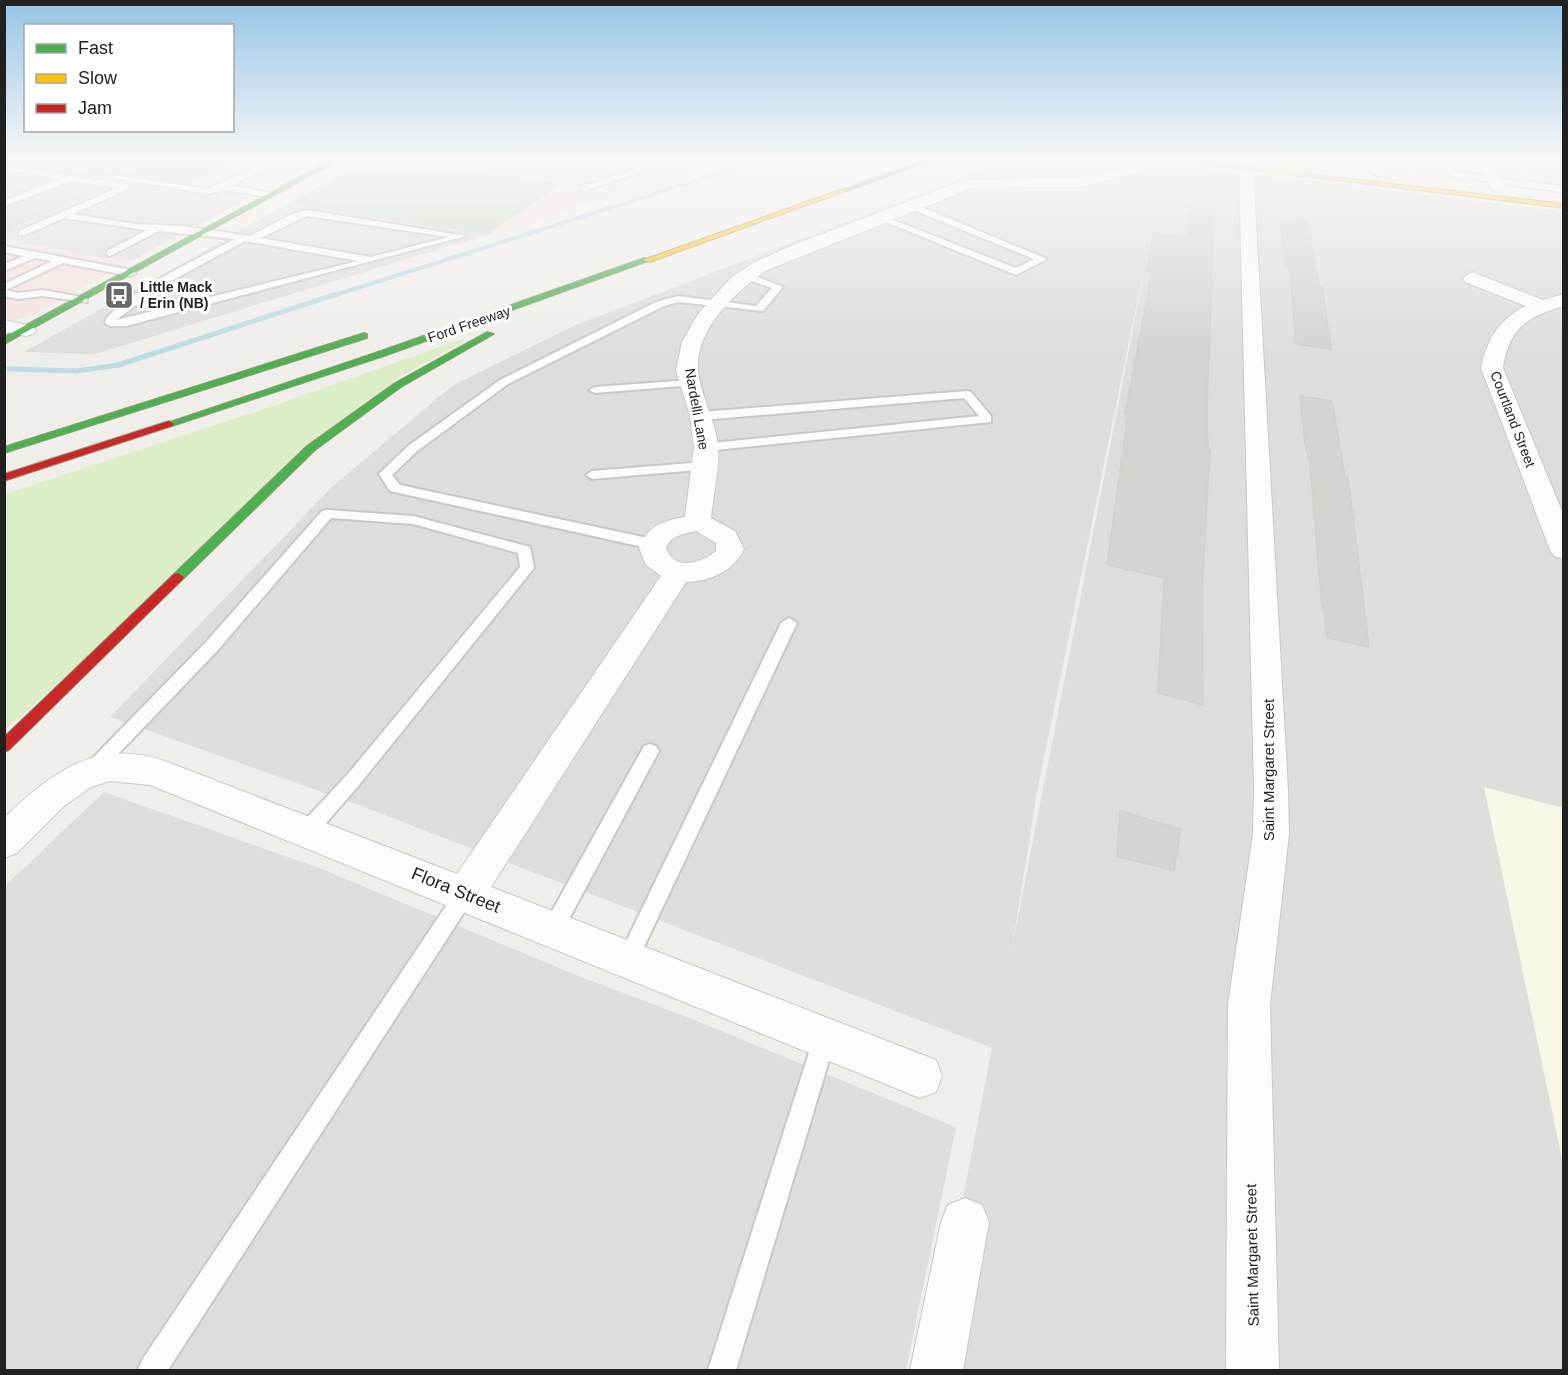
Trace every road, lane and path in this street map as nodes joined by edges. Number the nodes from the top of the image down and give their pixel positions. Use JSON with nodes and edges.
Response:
{"nodes":[{"id":1,"x":42,"y":224,"type":"edge"},
{"id":2,"x":125,"y":224,"type":"edge"},
{"id":3,"x":216,"y":224,"type":"edge"},
{"id":4,"x":278,"y":224,"type":"edge"},
{"id":5,"x":382,"y":224,"type":"edge"},
{"id":6,"x":749,"y":224,"type":"edge"},
{"id":7,"x":864,"y":224,"type":"edge"},
{"id":8,"x":896,"y":224,"type":"edge"},
{"id":9,"x":956,"y":224,"type":"edge"},
{"id":10,"x":1257,"y":224,"type":"edge"},
{"id":11,"x":157,"y":229,"type":"junction"},
{"id":12,"x":203,"y":231,"type":"junction"},
{"id":13,"x":22,"y":233,"type":"dead end"},
{"id":14,"x":248,"y":238,"type":"junction"},
{"id":15,"x":4,"y":249,"type":"edge"},
{"id":16,"x":110,"y":253,"type":"dead end"},
{"id":17,"x":33,"y":255,"type":"junction"},
{"id":18,"x":61,"y":260,"type":"junction"},
{"id":19,"x":371,"y":260,"type":"junction"},
{"id":20,"x":4,"y":268,"type":"edge"},
{"id":21,"x":130,"y":273,"type":"junction"},
{"id":22,"x":747,"y":276,"type":"junction"},
{"id":23,"x":1472,"y":278,"type":"dead end"},
{"id":24,"x":594,"y":280,"type":"junction"},
{"id":25,"x":5,"y":292,"type":"edge"},
{"id":26,"x":82,"y":300,"type":"junction"},
{"id":27,"x":1553,"y":303,"type":"edge"},
{"id":28,"x":716,"y":305,"type":"junction"},
{"id":29,"x":4,"y":326,"type":"edge"},
{"id":30,"x":26,"y":330,"type":"junction"},
{"id":31,"x":380,"y":331,"type":"dead end"},
{"id":32,"x":4,"y":340,"type":"edge"},
{"id":33,"x":690,"y":383,"type":"junction"},
{"id":34,"x":595,"y":390,"type":"dead end"},
{"id":35,"x":701,"y":416,"type":"junction"},
{"id":36,"x":4,"y":450,"type":"edge"},
{"id":37,"x":705,"y":456,"type":"junction"},
{"id":38,"x":592,"y":475,"type":"dead end"},
{"id":39,"x":4,"y":478,"type":"edge"},
{"id":40,"x":1552,"y":493,"type":"edge"},
{"id":41,"x":697,"y":522,"type":"junction"},
{"id":42,"x":652,"y":544,"type":"junction"},
{"id":43,"x":1563,"y":550,"type":"edge"},
{"id":44,"x":678,"y":572,"type":"junction"},
{"id":45,"x":789,"y":622,"type":"dead end"},
{"id":46,"x":4,"y":746,"type":"edge"},
{"id":47,"x":650,"y":751,"type":"dead end"},
{"id":48,"x":90,"y":772,"type":"junction"},
{"id":49,"x":307,"y":831,"type":"junction"},
{"id":50,"x":4,"y":842,"type":"edge"},
{"id":51,"x":465,"y":894,"type":"junction"},
{"id":52,"x":553,"y":929,"type":"junction"},
{"id":53,"x":628,"y":959,"type":"junction"},
{"id":54,"x":825,"y":1037,"type":"junction"},
{"id":55,"x":920,"y":1076,"type":"dead end"},
{"id":56,"x":965,"y":1221,"type":"dead end"},
{"id":57,"x":152,"y":1371,"type":"edge"},
{"id":58,"x":722,"y":1371,"type":"edge"},
{"id":59,"x":936,"y":1371,"type":"edge"},
{"id":60,"x":1253,"y":1371,"type":"edge"}],
"edges":[{"from":1,"to":13,"type":"lane"},
{"from":2,"to":11,"type":"lane"},
{"from":3,"to":12,"type":"main road"},
{"from":4,"to":14,"type":"lane"},
{"from":5,"to":19,"type":"lane"},
{"from":6,"to":24,"type":"main road","name":"Ford Freeway"},
{"from":7,"to":22,"type":"street","name":"Nardelli Lane"},
{"from":8,"to":9,"type":"lane"},
{"from":10,"to":60,"type":"street","name":"Saint Margaret Street"},
{"from":11,"to":12,"type":"lane"},
{"from":11,"to":16,"type":"lane"},
{"from":12,"to":14,"type":"lane"},
{"from":12,"to":21,"type":"main road"},
{"from":14,"to":19,"type":"lane"},
{"from":14,"to":19,"type":"lane"},
{"from":15,"to":17,"type":"lane"},
{"from":17,"to":18,"type":"lane"},
{"from":17,"to":20,"type":"lane"},
{"from":18,"to":21,"type":"lane"},
{"from":18,"to":25,"type":"lane"},
{"from":21,"to":26,"type":"main road"},
{"from":22,"to":28,"type":"street","name":"Nardelli Lane"},
{"from":22,"to":28,"type":"lane"},
{"from":23,"to":27,"type":"street"},
{"from":24,"to":39,"type":"main road","name":"Ford Freeway"},
{"from":24,"to":46,"type":"main road"},
{"from":25,"to":26,"type":"lane"},
{"from":26,"to":30,"type":"main road"},
{"from":27,"to":40,"type":"street","name":"Courtland Street"},
{"from":28,"to":33,"type":"street","name":"Nardelli Lane"},
{"from":28,"to":42,"type":"lane"},
{"from":29,"to":30,"type":"street"},
{"from":30,"to":32,"type":"main road"},
{"from":31,"to":36,"type":"main road"},
{"from":33,"to":34,"type":"lane"},
{"from":33,"to":35,"type":"street","name":"Nardelli Lane"},
{"from":35,"to":37,"type":"street","name":"Nardelli Lane"},
{"from":35,"to":37,"type":"lane"},
{"from":37,"to":38,"type":"lane"},
{"from":37,"to":41,"type":"street","name":"Nardelli Lane"},
{"from":40,"to":43,"type":"street","name":"Courtland Street"},
{"from":41,"to":42,"type":"street"},
{"from":41,"to":44,"type":"street"},
{"from":42,"to":44,"type":"street"},
{"from":44,"to":51,"type":"street"},
{"from":45,"to":53,"type":"lane"},
{"from":47,"to":52,"type":"lane"},
{"from":48,"to":49,"type":"street","name":"Flora Street"},
{"from":48,"to":49,"type":"lane"},
{"from":48,"to":50,"type":"street","name":"Flora Street"},
{"from":49,"to":51,"type":"street","name":"Flora Street"},
{"from":51,"to":52,"type":"street","name":"Flora Street"},
{"from":51,"to":57,"type":"lane"},
{"from":52,"to":53,"type":"street","name":"Flora Street"},
{"from":53,"to":54,"type":"street","name":"Flora Street"},
{"from":54,"to":55,"type":"street","name":"Flora Street"},
{"from":54,"to":58,"type":"lane"},
{"from":56,"to":59,"type":"street"}]}
